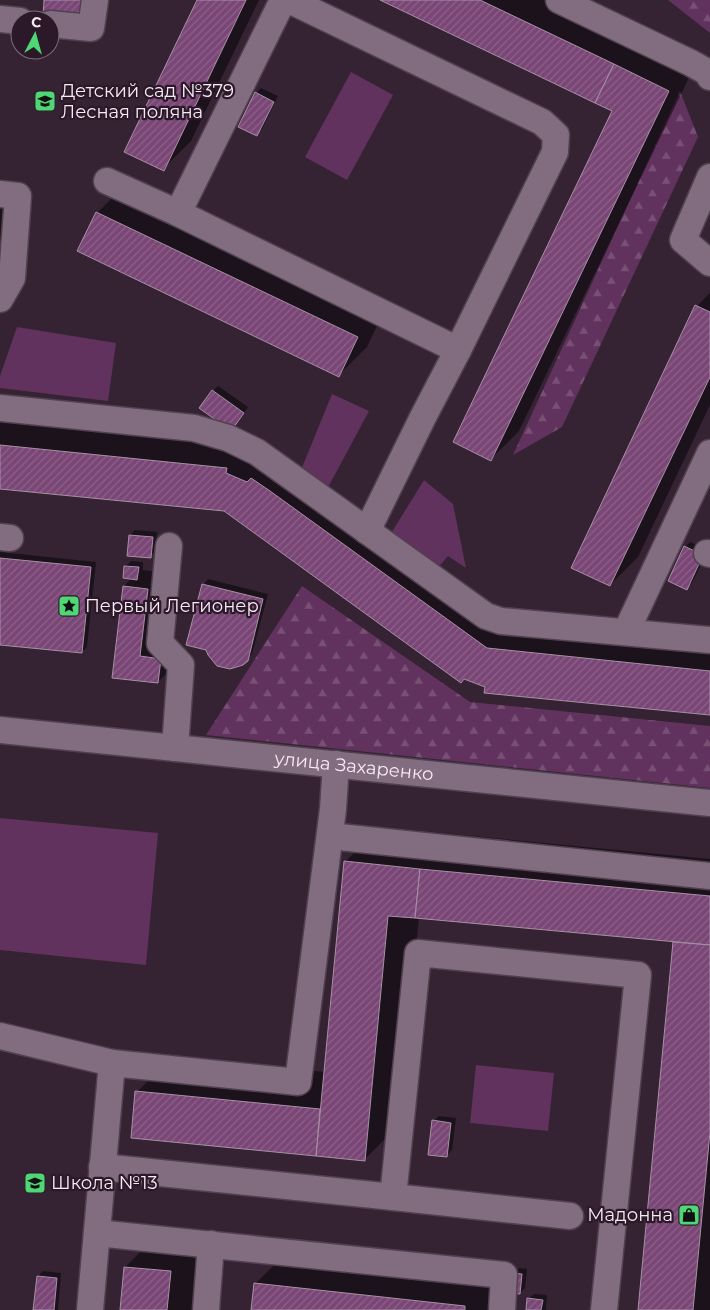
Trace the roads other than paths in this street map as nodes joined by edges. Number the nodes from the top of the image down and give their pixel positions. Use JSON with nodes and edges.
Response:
{"nodes":[{"id":1,"x":94,"y":0,"type":"edge"},
{"id":2,"x":283,"y":0,"type":"edge"},
{"id":3,"x":289,"y":0,"type":"edge"},
{"id":4,"x":559,"y":0,"type":"edge"},
{"id":5,"x":60,"y":25,"type":"edge"},
{"id":6,"x":710,"y":77,"type":"edge"},
{"id":7,"x":710,"y":177,"type":"edge"},
{"id":8,"x":107,"y":181,"type":"dead end"},
{"id":9,"x":0,"y":194,"type":"edge"},
{"id":10,"x":178,"y":213,"type":"junction"},
{"id":11,"x":710,"y":263,"type":"edge"},
{"id":12,"x":0,"y":299,"type":"edge"},
{"id":13,"x":458,"y":350,"type":"junction"},
{"id":14,"x":0,"y":408,"type":"edge"},
{"id":15,"x":710,"y":453,"type":"edge"},
{"id":16,"x":366,"y":531,"type":"junction"},
{"id":17,"x":169,"y":546,"type":"dead end"},
{"id":18,"x":626,"y":632,"type":"junction"},
{"id":19,"x":710,"y":640,"type":"edge"},
{"id":20,"x":0,"y":730,"type":"edge"},
{"id":21,"x":175,"y":748,"type":"junction"},
{"id":22,"x":336,"y":764,"type":"junction"},
{"id":23,"x":710,"y":803,"type":"edge"},
{"id":24,"x":330,"y":836,"type":"junction"},
{"id":25,"x":710,"y":876,"type":"edge"},
{"id":26,"x":0,"y":1036,"type":"edge"},
{"id":27,"x":112,"y":1063,"type":"junction"},
{"id":28,"x":102,"y":1167,"type":"junction"},
{"id":29,"x":394,"y":1197,"type":"junction"},
{"id":30,"x":570,"y":1216,"type":"dead end"},
{"id":31,"x":97,"y":1233,"type":"junction"},
{"id":32,"x":211,"y":1244,"type":"junction"},
{"id":33,"x":90,"y":1310,"type":"edge"},
{"id":34,"x":206,"y":1310,"type":"edge"},
{"id":35,"x":502,"y":1310,"type":"edge"},
{"id":36,"x":604,"y":1310,"type":"edge"}],
"edges":[{"from":1,"to":5,"type":"street"},
{"from":2,"to":10,"type":"street"},
{"from":3,"to":13,"type":"street"},
{"from":4,"to":6,"type":"street"},
{"from":7,"to":11,"type":"street"},
{"from":8,"to":10,"type":"street"},
{"from":9,"to":12,"type":"street"},
{"from":10,"to":13,"type":"street"},
{"from":13,"to":16,"type":"street"},
{"from":14,"to":16,"type":"street"},
{"from":15,"to":18,"type":"street"},
{"from":16,"to":18,"type":"street"},
{"from":17,"to":21,"type":"street"},
{"from":18,"to":19,"type":"street"},
{"from":20,"to":21,"type":"street","name":"улица Захаренко"},
{"from":21,"to":22,"type":"street","name":"улица Захаренко"},
{"from":22,"to":23,"type":"street","name":"улица Захаренко"},
{"from":22,"to":24,"type":"street"},
{"from":24,"to":25,"type":"street"},
{"from":24,"to":27,"type":"street"},
{"from":26,"to":27,"type":"street"},
{"from":27,"to":28,"type":"street"},
{"from":28,"to":29,"type":"street"},
{"from":28,"to":31,"type":"street"},
{"from":29,"to":30,"type":"street"},
{"from":29,"to":36,"type":"street"},
{"from":31,"to":32,"type":"street"},
{"from":31,"to":33,"type":"street"},
{"from":32,"to":34,"type":"street"},
{"from":32,"to":35,"type":"street"}]}
